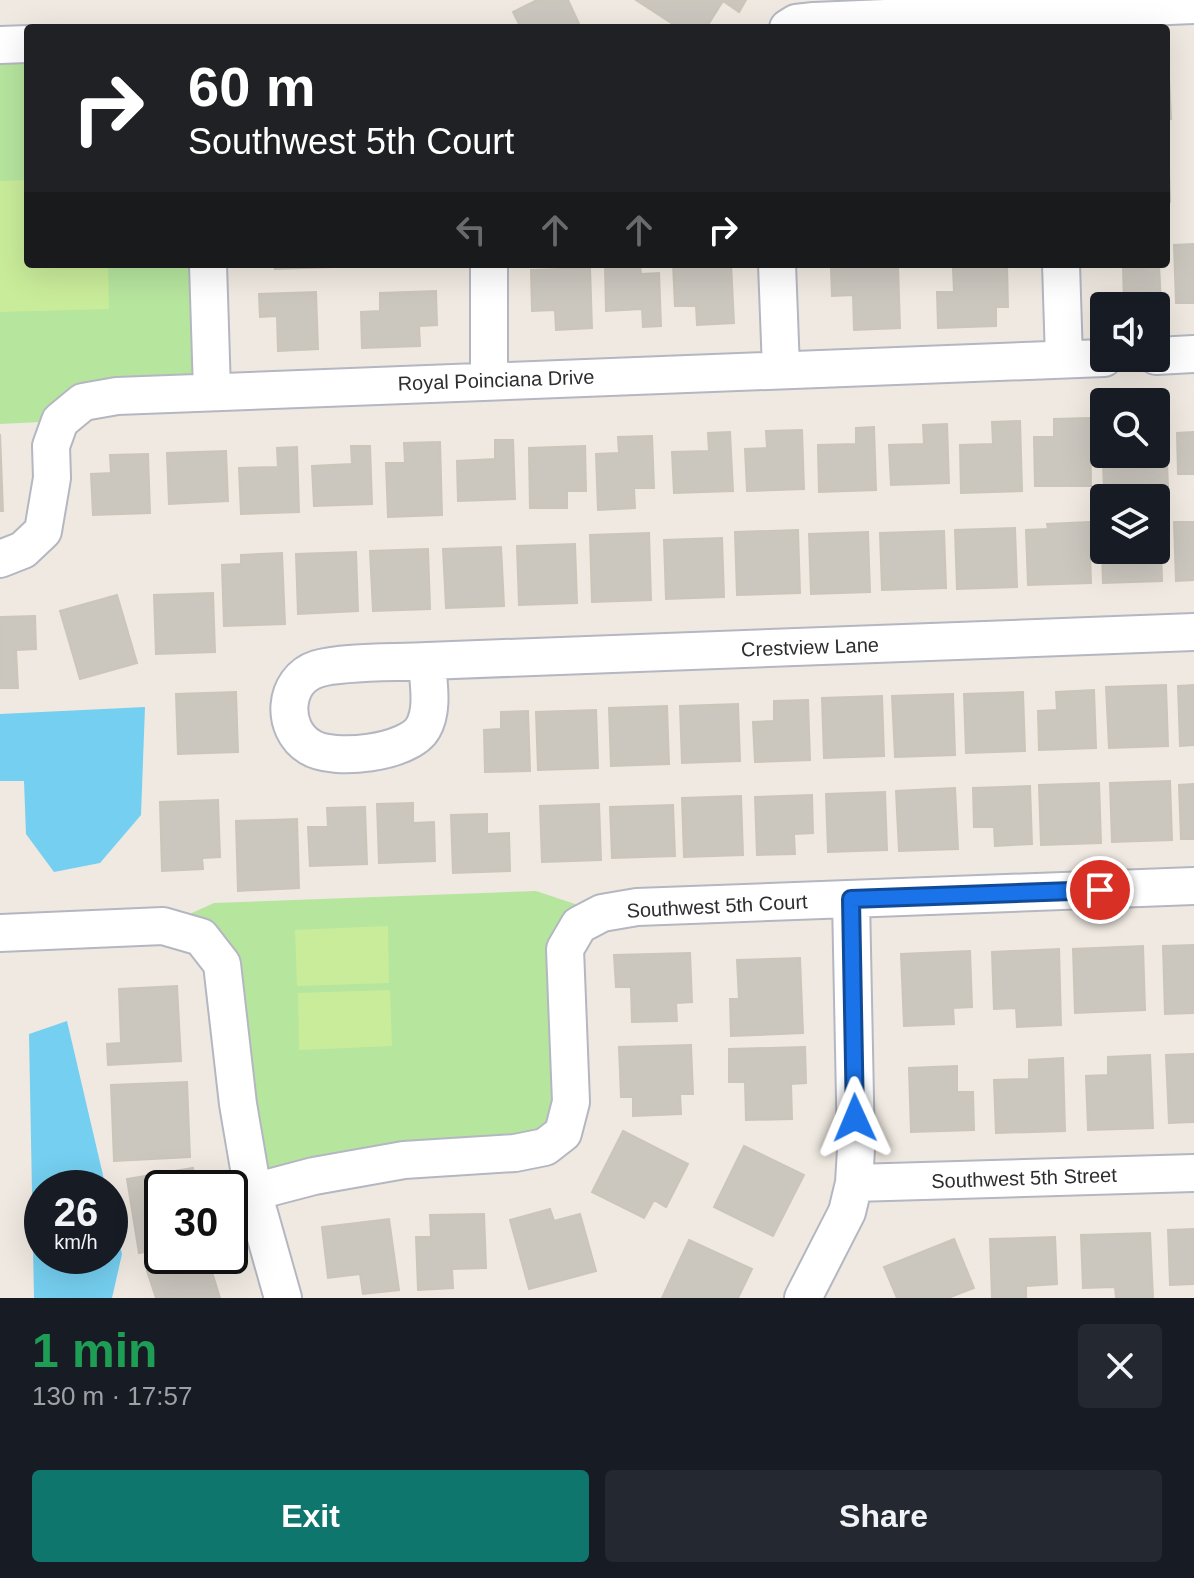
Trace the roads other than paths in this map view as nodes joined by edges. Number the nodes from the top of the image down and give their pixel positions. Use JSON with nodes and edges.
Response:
{"nodes":[{"id":1,"x":1194,"y":5,"type":"edge"},
{"id":2,"x":1049,"y":20,"type":"edge"},
{"id":3,"x":794,"y":24,"type":"edge"},
{"id":4,"x":24,"y":44,"type":"edge"},
{"id":5,"x":0,"y":45,"type":"edge"},
{"id":6,"x":208,"y":268,"type":"edge"},
{"id":7,"x":489,"y":268,"type":"edge"},
{"id":8,"x":777,"y":268,"type":"edge"},
{"id":9,"x":1061,"y":268,"type":"edge"},
{"id":10,"x":1194,"y":354,"type":"edge"},
{"id":11,"x":1170,"y":355,"type":"edge"},
{"id":12,"x":1090,"y":358,"type":"edge"},
{"id":13,"x":1064,"y":359,"type":"junction"},
{"id":14,"x":781,"y":369,"type":"junction"},
{"id":15,"x":489,"y":380,"type":"junction"},
{"id":16,"x":212,"y":391,"type":"junction"},
{"id":17,"x":0,"y":559,"type":"edge"},
{"id":18,"x":1194,"y":632,"type":"edge"},
{"id":19,"x":427,"y":661,"type":"dead end"},
{"id":20,"x":1194,"y":886,"type":"edge"},
{"id":21,"x":851,"y":899,"type":"junction"},
{"id":22,"x":0,"y":933,"type":"edge"},
{"id":23,"x":1194,"y":1173,"type":"edge"},
{"id":24,"x":854,"y":1183,"type":"junction"},
{"id":25,"x":253,"y":1192,"type":"junction"},
{"id":26,"x":283,"y":1298,"type":"edge"},
{"id":27,"x":803,"y":1298,"type":"edge"}],
"edges":[{"from":1,"to":2,"type":"street"},
{"from":2,"to":3,"type":"street"},
{"from":4,"to":5,"type":"street"},
{"from":6,"to":16,"type":"street"},
{"from":7,"to":15,"type":"street"},
{"from":8,"to":14,"type":"street"},
{"from":9,"to":13,"type":"street"},
{"from":10,"to":11,"type":"street"},
{"from":12,"to":13,"type":"street","name":"Royal Poinciana Drive"},
{"from":13,"to":14,"type":"street","name":"Royal Poinciana Drive"},
{"from":14,"to":15,"type":"street","name":"Royal Poinciana Drive"},
{"from":15,"to":16,"type":"street","name":"Royal Poinciana Drive"},
{"from":16,"to":17,"type":"street","name":"Royal Poinciana Drive"},
{"from":18,"to":19,"type":"street","name":"Crestview Lane"},
{"from":20,"to":21,"type":"street","name":"Southwest 5th Court"},
{"from":21,"to":24,"type":"street"},
{"from":21,"to":25,"type":"street","name":"Southwest 5th Court"},
{"from":22,"to":25,"type":"street"},
{"from":23,"to":24,"type":"street","name":"Southwest 5th Street"},
{"from":24,"to":27,"type":"street"},
{"from":25,"to":26,"type":"street"}]}
